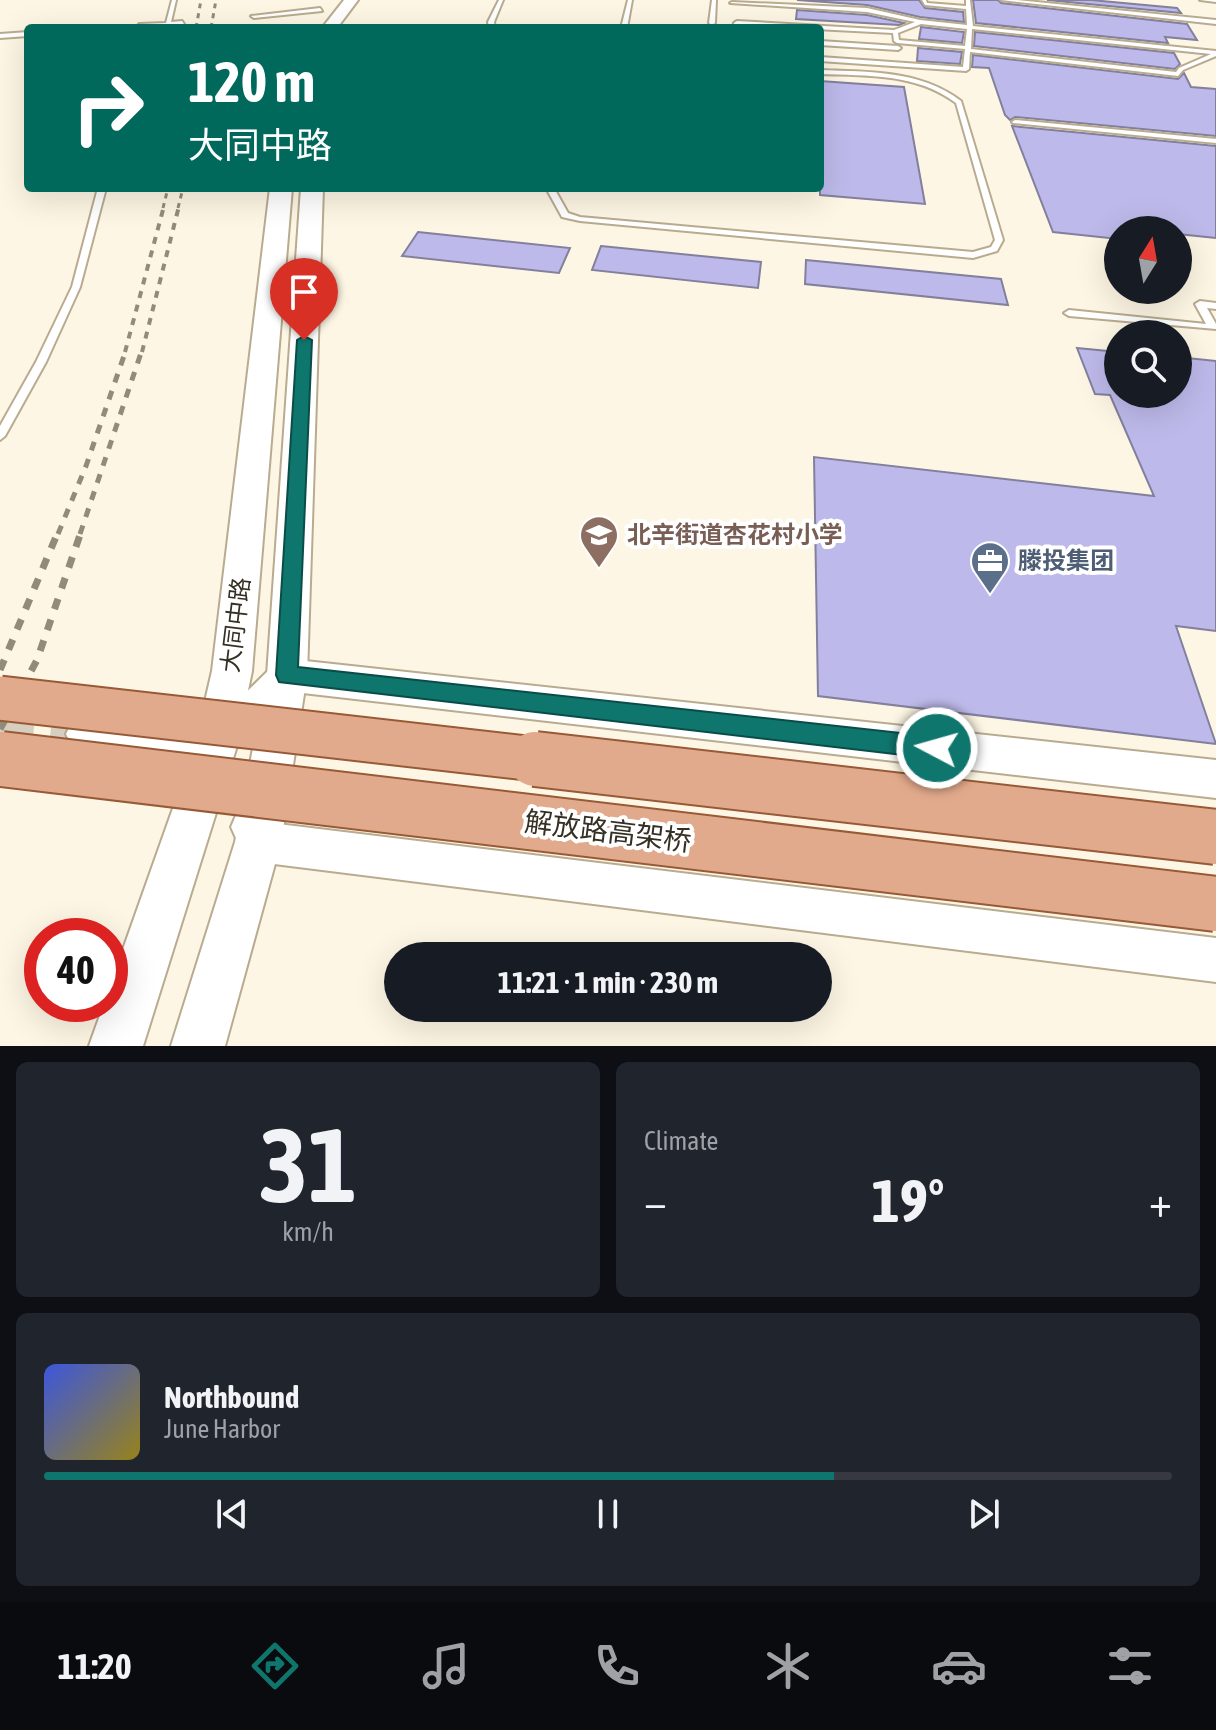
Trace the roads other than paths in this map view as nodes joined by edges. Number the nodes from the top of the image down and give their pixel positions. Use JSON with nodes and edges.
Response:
{"nodes":[{"id":1,"x":174,"y":0,"type":"edge"},
{"id":2,"x":351,"y":0,"type":"edge"},
{"id":3,"x":501,"y":0,"type":"edge"},
{"id":4,"x":630,"y":0,"type":"edge"},
{"id":5,"x":714,"y":0,"type":"edge"},
{"id":6,"x":924,"y":0,"type":"edge"},
{"id":7,"x":1003,"y":0,"type":"edge"},
{"id":8,"x":1202,"y":0,"type":"edge"},
{"id":9,"x":1216,"y":1,"type":"edge"},
{"id":10,"x":732,"y":3,"type":"dead end"},
{"id":11,"x":969,"y":4,"type":"edge"},
{"id":12,"x":325,"y":5,"type":"edge"},
{"id":13,"x":254,"y":16,"type":"dead end"},
{"id":14,"x":920,"y":22,"type":"junction"},
{"id":15,"x":1216,"y":22,"type":"edge"},
{"id":16,"x":182,"y":23,"type":"dead end"},
{"id":17,"x":712,"y":23,"type":"dead end"},
{"id":18,"x":168,"y":24,"type":"joint"},
{"id":19,"x":313,"y":24,"type":"edge"},
{"id":20,"x":332,"y":24,"type":"edge"},
{"id":21,"x":491,"y":24,"type":"edge"},
{"id":22,"x":625,"y":24,"type":"edge"},
{"id":23,"x":970,"y":27,"type":"junction"},
{"id":24,"x":824,"y":28,"type":"edge"},
{"id":25,"x":895,"y":32,"type":"junction"},
{"id":26,"x":24,"y":34,"type":"edge"},
{"id":27,"x":0,"y":36,"type":"edge"},
{"id":28,"x":1079,"y":38,"type":"junction"},
{"id":29,"x":824,"y":43,"type":"edge"},
{"id":30,"x":897,"y":44,"type":"junction"},
{"id":31,"x":969,"y":49,"type":"junction"},
{"id":32,"x":1216,"y":54,"type":"edge"},
{"id":33,"x":824,"y":59,"type":"edge"},
{"id":34,"x":1087,"y":61,"type":"junction"},
{"id":35,"x":901,"y":65,"type":"junction"},
{"id":36,"x":824,"y":72,"type":"edge"},
{"id":37,"x":1015,"y":122,"type":"dead end"},
{"id":38,"x":1216,"y":141,"type":"edge"},
{"id":39,"x":101,"y":192,"type":"edge"},
{"id":40,"x":281,"y":192,"type":"edge"},
{"id":41,"x":312,"y":192,"type":"edge"},
{"id":42,"x":552,"y":192,"type":"edge"},
{"id":43,"x":1216,"y":306,"type":"edge"},
{"id":44,"x":1069,"y":313,"type":"dead end"},
{"id":45,"x":0,"y":436,"type":"edge"},
{"id":46,"x":287,"y":675,"type":"junction"},
{"id":47,"x":0,"y":698,"type":"edge"},
{"id":48,"x":85,"y":734,"type":"tunnel mouth"},
{"id":49,"x":215,"y":749,"type":"junction"},
{"id":50,"x":0,"y":759,"type":"edge"},
{"id":51,"x":1216,"y":779,"type":"edge"},
{"id":52,"x":1216,"y":837,"type":"edge"},
{"id":53,"x":258,"y":842,"type":"junction"},
{"id":54,"x":1216,"y":904,"type":"edge"},
{"id":55,"x":1216,"y":960,"type":"edge"},
{"id":56,"x":116,"y":1046,"type":"edge"},
{"id":57,"x":198,"y":1046,"type":"edge"}],
"edges":[{"from":1,"to":18,"type":"lane"},
{"from":2,"to":20,"type":"main road"},
{"from":3,"to":21,"type":"lane"},
{"from":4,"to":22,"type":"lane"},
{"from":5,"to":17,"type":"lane"},
{"from":6,"to":11,"type":"lane"},
{"from":7,"to":15,"type":"lane"},
{"from":8,"to":9,"type":"lane"},
{"from":10,"to":14,"type":"lane"},
{"from":11,"to":23,"type":"lane"},
{"from":12,"to":13,"type":"lane"},
{"from":12,"to":19,"type":"main road"},
{"from":14,"to":23,"type":"lane"},
{"from":14,"to":25,"type":"lane"},
{"from":16,"to":18,"type":"lane"},
{"from":23,"to":28,"type":"lane"},
{"from":23,"to":31,"type":"lane"},
{"from":24,"to":25,"type":"lane"},
{"from":25,"to":30,"type":"lane"},
{"from":26,"to":27,"type":"lane"},
{"from":28,"to":32,"type":"lane"},
{"from":28,"to":34,"type":"lane"},
{"from":29,"to":30,"type":"lane"},
{"from":30,"to":31,"type":"lane"},
{"from":30,"to":35,"type":"lane"},
{"from":31,"to":34,"type":"lane"},
{"from":31,"to":35,"type":"lane"},
{"from":32,"to":34,"type":"lane"},
{"from":33,"to":35,"type":"lane"},
{"from":36,"to":42,"type":"lane"},
{"from":37,"to":38,"type":"lane"},
{"from":39,"to":45,"type":"lane"},
{"from":40,"to":49,"type":"main road","name":"大同中路"},
{"from":41,"to":46,"type":"main road","name":"大同中路"},
{"from":43,"to":44,"type":"lane"},
{"from":46,"to":49,"type":"street"},
{"from":46,"to":51,"type":"street"},
{"from":46,"to":53,"type":"main road","name":"大同中路"},
{"from":47,"to":52,"type":"main road","bridge":true},
{"from":48,"to":49,"type":"street"},
{"from":49,"to":53,"type":"street"},
{"from":49,"to":56,"type":"main road","name":"大同中路"},
{"from":50,"to":54,"type":"main road","name":"解放路高架桥","bridge":true},
{"from":53,"to":55,"type":"street"},
{"from":53,"to":57,"type":"main road","name":"大同中路"}]}
